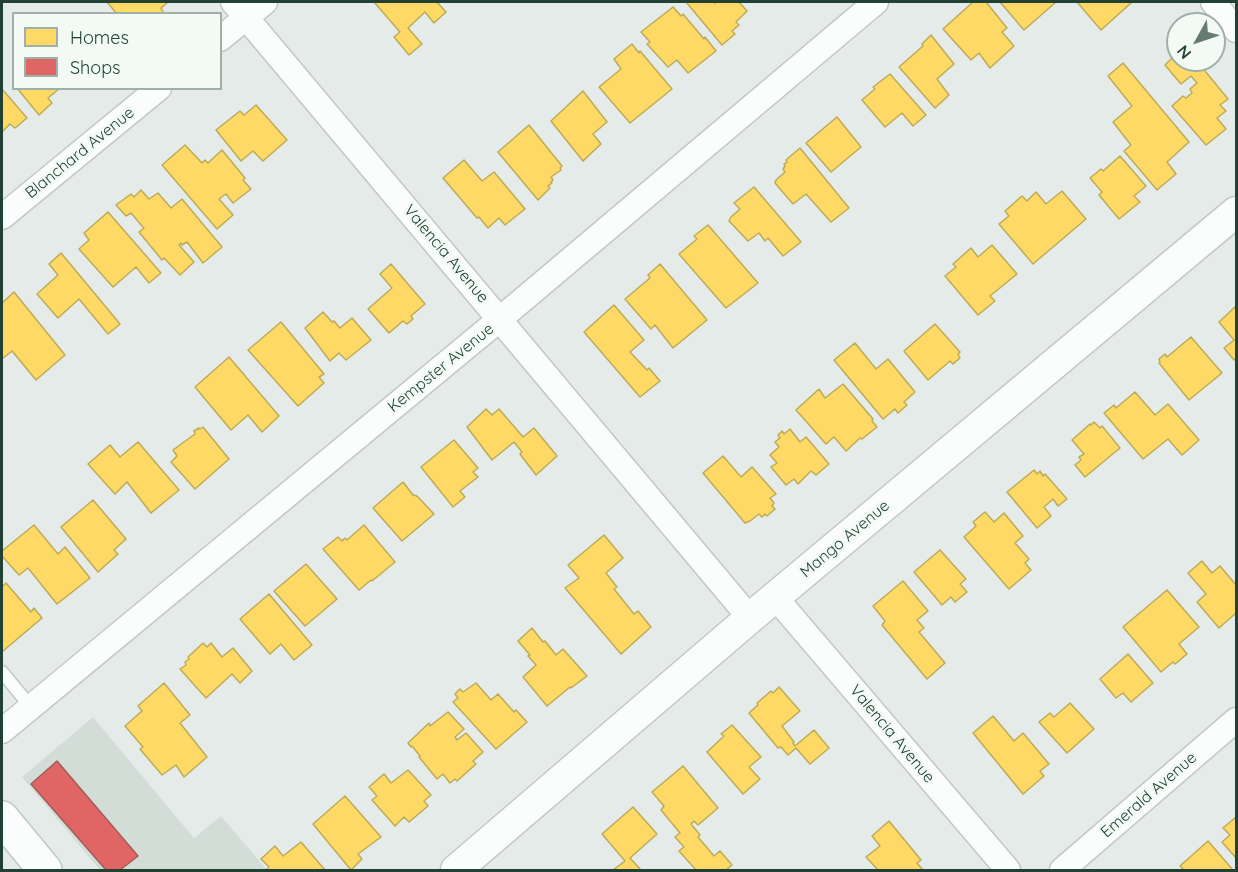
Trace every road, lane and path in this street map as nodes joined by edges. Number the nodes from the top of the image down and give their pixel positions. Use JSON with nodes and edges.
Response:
{"nodes":[{"id":1,"x":265,"y":2,"type":"edge"},
{"id":2,"x":876,"y":2,"type":"edge"},
{"id":3,"x":1213,"y":2,"type":"edge"},
{"id":4,"x":240,"y":9,"type":"edge"},
{"id":5,"x":1236,"y":30,"type":"edge"},
{"id":6,"x":222,"y":36,"type":"edge"},
{"id":7,"x":157,"y":90,"type":"edge"},
{"id":8,"x":1236,"y":212,"type":"edge"},
{"id":9,"x":2,"y":217,"type":"edge"},
{"id":10,"x":500,"y":319,"type":"junction"},
{"id":11,"x":776,"y":597,"type":"junction"},
{"id":12,"x":750,"y":618,"type":"junction"},
{"id":13,"x":2,"y":672,"type":"edge"},
{"id":14,"x":31,"y":707,"type":"junction"},
{"id":15,"x":1236,"y":720,"type":"edge"},
{"id":16,"x":2,"y":731,"type":"edge"},
{"id":17,"x":2,"y":818,"type":"edge"},
{"id":18,"x":45,"y":870,"type":"edge"},
{"id":19,"x":456,"y":870,"type":"edge"},
{"id":20,"x":1008,"y":870,"type":"edge"},
{"id":21,"x":1062,"y":870,"type":"edge"}],
"edges":[{"from":1,"to":4,"type":"street"},
{"from":2,"to":10,"type":"street","name":"Kempster Avenue"},
{"from":3,"to":5,"type":"street"},
{"from":4,"to":6,"type":"street"},
{"from":4,"to":10,"type":"street","name":"Valencia Avenue"},
{"from":7,"to":9,"type":"street","name":"Blanchard Avenue"},
{"from":8,"to":11,"type":"street","name":"Mango Avenue"},
{"from":10,"to":12,"type":"street","name":"Valencia Avenue"},
{"from":10,"to":14,"type":"street","name":"Kempster Avenue"},
{"from":11,"to":12,"type":"street","name":"Mango Avenue"},
{"from":11,"to":20,"type":"street","name":"Valencia Avenue"},
{"from":12,"to":19,"type":"street","name":"Mango Avenue"},
{"from":13,"to":14,"type":"lane"},
{"from":14,"to":16,"type":"street","name":"Kempster Avenue"},
{"from":15,"to":21,"type":"street","name":"Emerald Avenue"},
{"from":17,"to":18,"type":"main road"}]}
